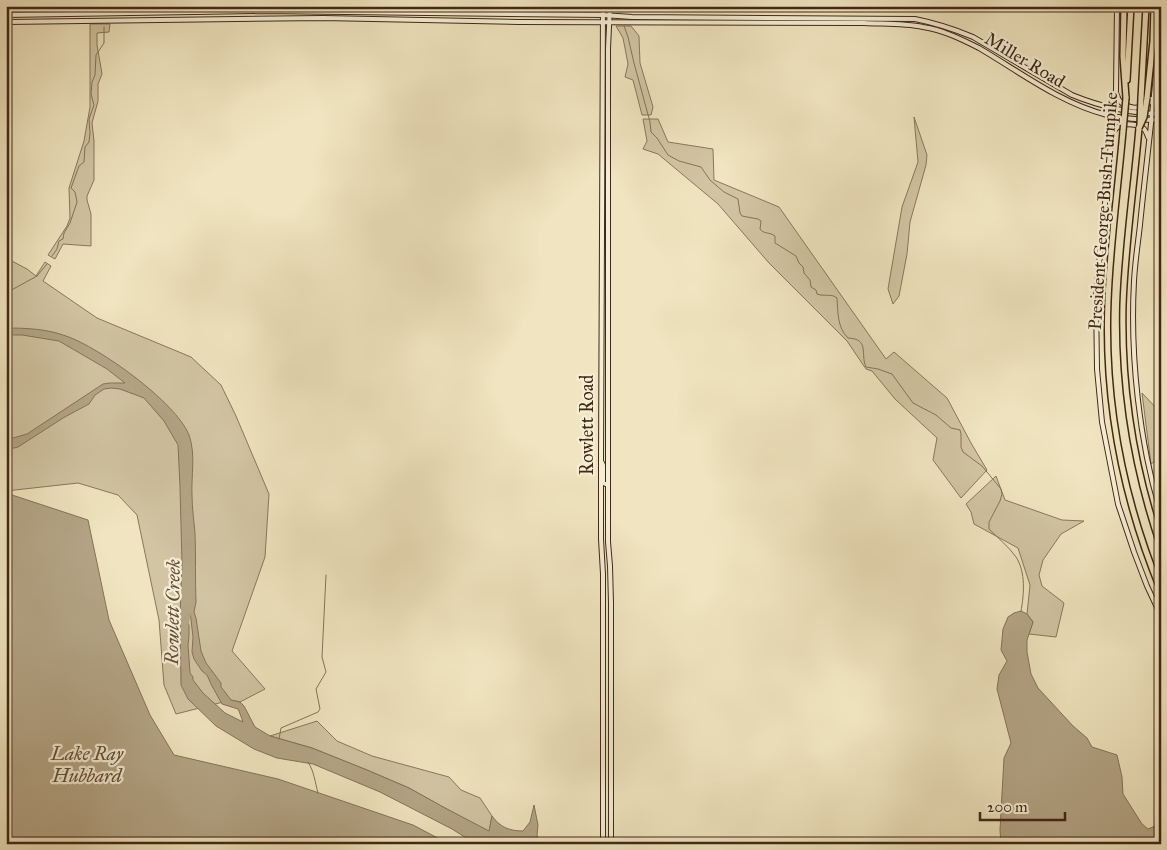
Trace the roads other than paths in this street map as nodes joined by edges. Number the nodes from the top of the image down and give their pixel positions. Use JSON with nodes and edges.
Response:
{"nodes":[{"id":1,"x":603,"y":6,"type":"edge"},
{"id":2,"x":610,"y":6,"type":"edge"},
{"id":3,"x":1117,"y":6,"type":"edge"},
{"id":4,"x":1124,"y":6,"type":"edge"},
{"id":5,"x":1131,"y":6,"type":"edge"},
{"id":6,"x":1146,"y":6,"type":"edge"},
{"id":7,"x":1154,"y":6,"type":"edge"},
{"id":8,"x":1160,"y":6,"type":"edge"},
{"id":9,"x":122,"y":13,"type":"junction"},
{"id":10,"x":150,"y":13,"type":"junction"},
{"id":11,"x":6,"y":15,"type":"edge"},
{"id":12,"x":603,"y":15,"type":"junction"},
{"id":13,"x":610,"y":16,"type":"junction"},
{"id":14,"x":123,"y":20,"type":"junction"},
{"id":15,"x":150,"y":20,"type":"junction"},
{"id":16,"x":705,"y":20,"type":"junction"},
{"id":17,"x":6,"y":22,"type":"edge"},
{"id":18,"x":603,"y":22,"type":"junction"},
{"id":19,"x":609,"y":22,"type":"junction"},
{"id":20,"x":616,"y":22,"type":"junction"},
{"id":21,"x":609,"y":32,"type":"junction"},
{"id":22,"x":1116,"y":90,"type":"junction"},
{"id":23,"x":1126,"y":98,"type":"junction"},
{"id":24,"x":1147,"y":98,"type":"junction"},
{"id":25,"x":1114,"y":109,"type":"junction"},
{"id":26,"x":1151,"y":114,"type":"junction"},
{"id":27,"x":1161,"y":114,"type":"edge"},
{"id":28,"x":602,"y":116,"type":"junction"},
{"id":29,"x":609,"y":116,"type":"junction"},
{"id":30,"x":1114,"y":116,"type":"junction"},
{"id":31,"x":1150,"y":120,"type":"junction"},
{"id":32,"x":1161,"y":120,"type":"edge"},
{"id":33,"x":1112,"y":134,"type":"junction"},
{"id":34,"x":1148,"y":139,"type":"junction"},
{"id":35,"x":601,"y":461,"type":"junction"},
{"id":36,"x":608,"y":485,"type":"junction"},
{"id":37,"x":1161,"y":513,"type":"edge"},
{"id":38,"x":1161,"y":547,"type":"edge"},
{"id":39,"x":1161,"y":590,"type":"edge"},
{"id":40,"x":1161,"y":616,"type":"edge"},
{"id":41,"x":603,"y":844,"type":"edge"},
{"id":42,"x":611,"y":844,"type":"edge"}],
"edges":[{"from":1,"to":12,"type":"main road","name":"Rowlett Road"},
{"from":2,"to":13,"type":"main road","name":"Rowlett Road"},
{"from":3,"to":22,"type":"main road"},
{"from":4,"to":23,"type":"highway"},
{"from":5,"to":23,"type":"highway","name":"President George Bush Turnpike"},
{"from":6,"to":24,"type":"highway","name":"President George Bush Turnpike"},
{"from":7,"to":24,"type":"highway"},
{"from":8,"to":24,"type":"main road"},
{"from":9,"to":10,"type":"main road","name":"Miller Road"},
{"from":9,"to":11,"type":"main road","name":"Miller Road"},
{"from":9,"to":14,"type":"main road"},
{"from":10,"to":12,"type":"main road","name":"Miller Road"},
{"from":10,"to":15,"type":"main road"},
{"from":12,"to":13,"type":"main road","name":"Miller Road"},
{"from":12,"to":18,"type":"main road","name":"Rowlett Road"},
{"from":13,"to":16,"type":"main road","name":"Miller Road"},
{"from":13,"to":19,"type":"main road","name":"Rowlett Road"},
{"from":14,"to":15,"type":"main road","name":"Miller Road"},
{"from":14,"to":17,"type":"main road","name":"Miller Road"},
{"from":15,"to":18,"type":"main road","name":"Miller Road"},
{"from":16,"to":20,"type":"main road","name":"Miller Road"},
{"from":16,"to":25,"type":"main road","name":"Miller Road"},
{"from":16,"to":30,"type":"main road","name":"Miller Road"},
{"from":18,"to":19,"type":"main road","name":"Miller Road"},
{"from":18,"to":28,"type":"main road","name":"Rowlett Road"},
{"from":19,"to":20,"type":"main road","name":"Miller Road"},
{"from":19,"to":21,"type":"main road","name":"Rowlett Road"},
{"from":20,"to":21,"type":"main road"},
{"from":21,"to":29,"type":"main road","name":"Rowlett Road"},
{"from":22,"to":24,"type":"main road"},
{"from":22,"to":25,"type":"main road"},
{"from":23,"to":39,"type":"highway","name":"President George Bush Turnpike","bridge":true},
{"from":24,"to":26,"type":"main road"},
{"from":24,"to":38,"type":"highway","name":"President George Bush Turnpike","bridge":true},
{"from":25,"to":26,"type":"main road","name":"Miller Road"},
{"from":25,"to":30,"type":"main road"},
{"from":26,"to":27,"type":"main road","name":"Miller Road"},
{"from":26,"to":31,"type":"main road"},
{"from":28,"to":29,"type":"main road"},
{"from":28,"to":35,"type":"main road","name":"Rowlett Road"},
{"from":29,"to":36,"type":"main road","name":"Rowlett Road"},
{"from":30,"to":31,"type":"main road","name":"Miller Road"},
{"from":30,"to":33,"type":"main road"},
{"from":31,"to":32,"type":"main road","name":"Miller Road"},
{"from":31,"to":34,"type":"main road"},
{"from":33,"to":34,"type":"main road"},
{"from":33,"to":40,"type":"main road"},
{"from":34,"to":37,"type":"main road"},
{"from":35,"to":36,"type":"main road"},
{"from":35,"to":41,"type":"main road","name":"Rowlett Road"},
{"from":36,"to":42,"type":"main road","name":"Rowlett Road"}]}
